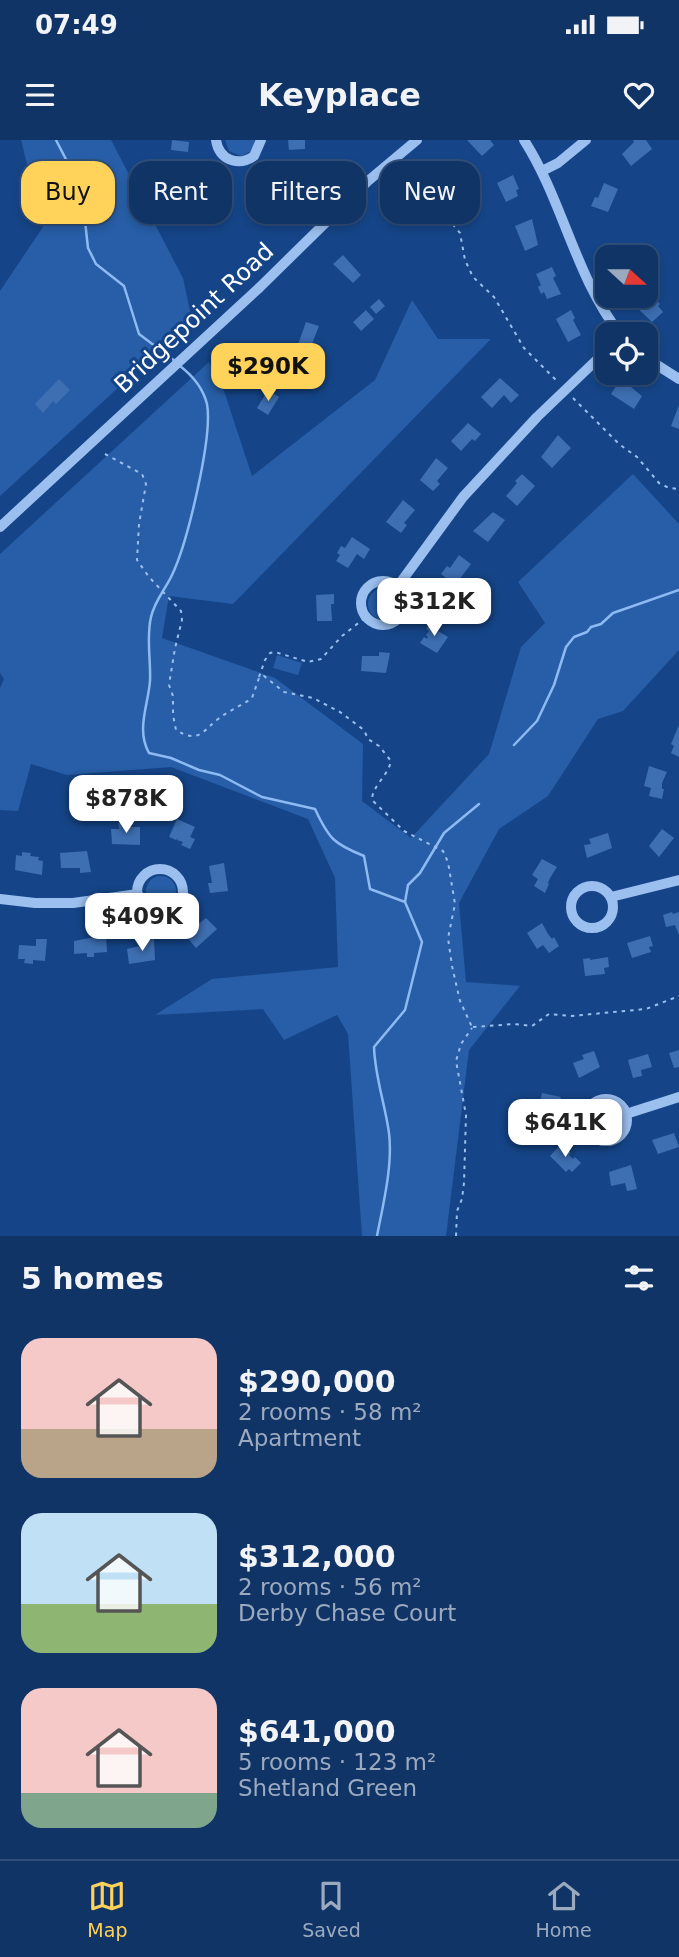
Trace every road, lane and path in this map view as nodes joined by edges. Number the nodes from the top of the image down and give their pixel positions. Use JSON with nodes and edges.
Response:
{"nodes":[{"id":1,"x":216,"y":140,"type":"edge"},
{"id":2,"x":261,"y":140,"type":"edge"},
{"id":3,"x":417,"y":140,"type":"edge"},
{"id":4,"x":524,"y":140,"type":"edge"},
{"id":5,"x":586,"y":140,"type":"edge"},
{"id":6,"x":397,"y":157,"type":"junction"},
{"id":7,"x":542,"y":171,"type":"junction"},
{"id":8,"x":612,"y":322,"type":"edge"},
{"id":9,"x":595,"y":361,"type":"edge"},
{"id":10,"x":658,"y":366,"type":"edge"},
{"id":11,"x":679,"y":379,"type":"edge"},
{"id":12,"x":562,"y":385,"type":"dead end"},
{"id":13,"x":570,"y":394,"type":"dead end"},
{"id":14,"x":104,"y":454,"type":"dead end"},
{"id":15,"x":679,"y":489,"type":"edge"},
{"id":16,"x":0,"y":527,"type":"edge"},
{"id":17,"x":398,"y":586,"type":"junction"},
{"id":18,"x":366,"y":617,"type":"junction"},
{"id":19,"x":259,"y":678,"type":"junction"},
{"id":20,"x":679,"y":880,"type":"edge"},
{"id":21,"x":138,"y":894,"type":"junction"},
{"id":22,"x":611,"y":897,"type":"junction"},
{"id":23,"x":0,"y":899,"type":"edge"},
{"id":24,"x":679,"y":996,"type":"edge"},
{"id":25,"x":472,"y":1027,"type":"junction"},
{"id":26,"x":679,"y":1097,"type":"edge"},
{"id":27,"x":626,"y":1114,"type":"junction"},
{"id":28,"x":456,"y":1236,"type":"edge"}],
"edges":[{"from":1,"to":2,"type":"street"},
{"from":3,"to":6,"type":"street","name":"Bridgepoint Road"},
{"from":4,"to":7,"type":"street"},
{"from":5,"to":7,"type":"street"},
{"from":6,"to":12,"type":"path"},
{"from":6,"to":16,"type":"street","name":"Bridgepoint Road"},
{"from":7,"to":8,"type":"street"},
{"from":9,"to":17,"type":"street"},
{"from":10,"to":11,"type":"street"},
{"from":13,"to":15,"type":"path"},
{"from":14,"to":19,"type":"path"},
{"from":17,"to":18,"type":"street"},
{"from":17,"to":18,"type":"street"},
{"from":18,"to":19,"type":"path"},
{"from":19,"to":25,"type":"path"},
{"from":20,"to":22,"type":"street"},
{"from":21,"to":21,"type":"street"},
{"from":21,"to":23,"type":"street"},
{"from":22,"to":22,"type":"street"},
{"from":24,"to":25,"type":"path"},
{"from":25,"to":28,"type":"path"},
{"from":26,"to":27,"type":"street"},
{"from":27,"to":27,"type":"street"}]}
